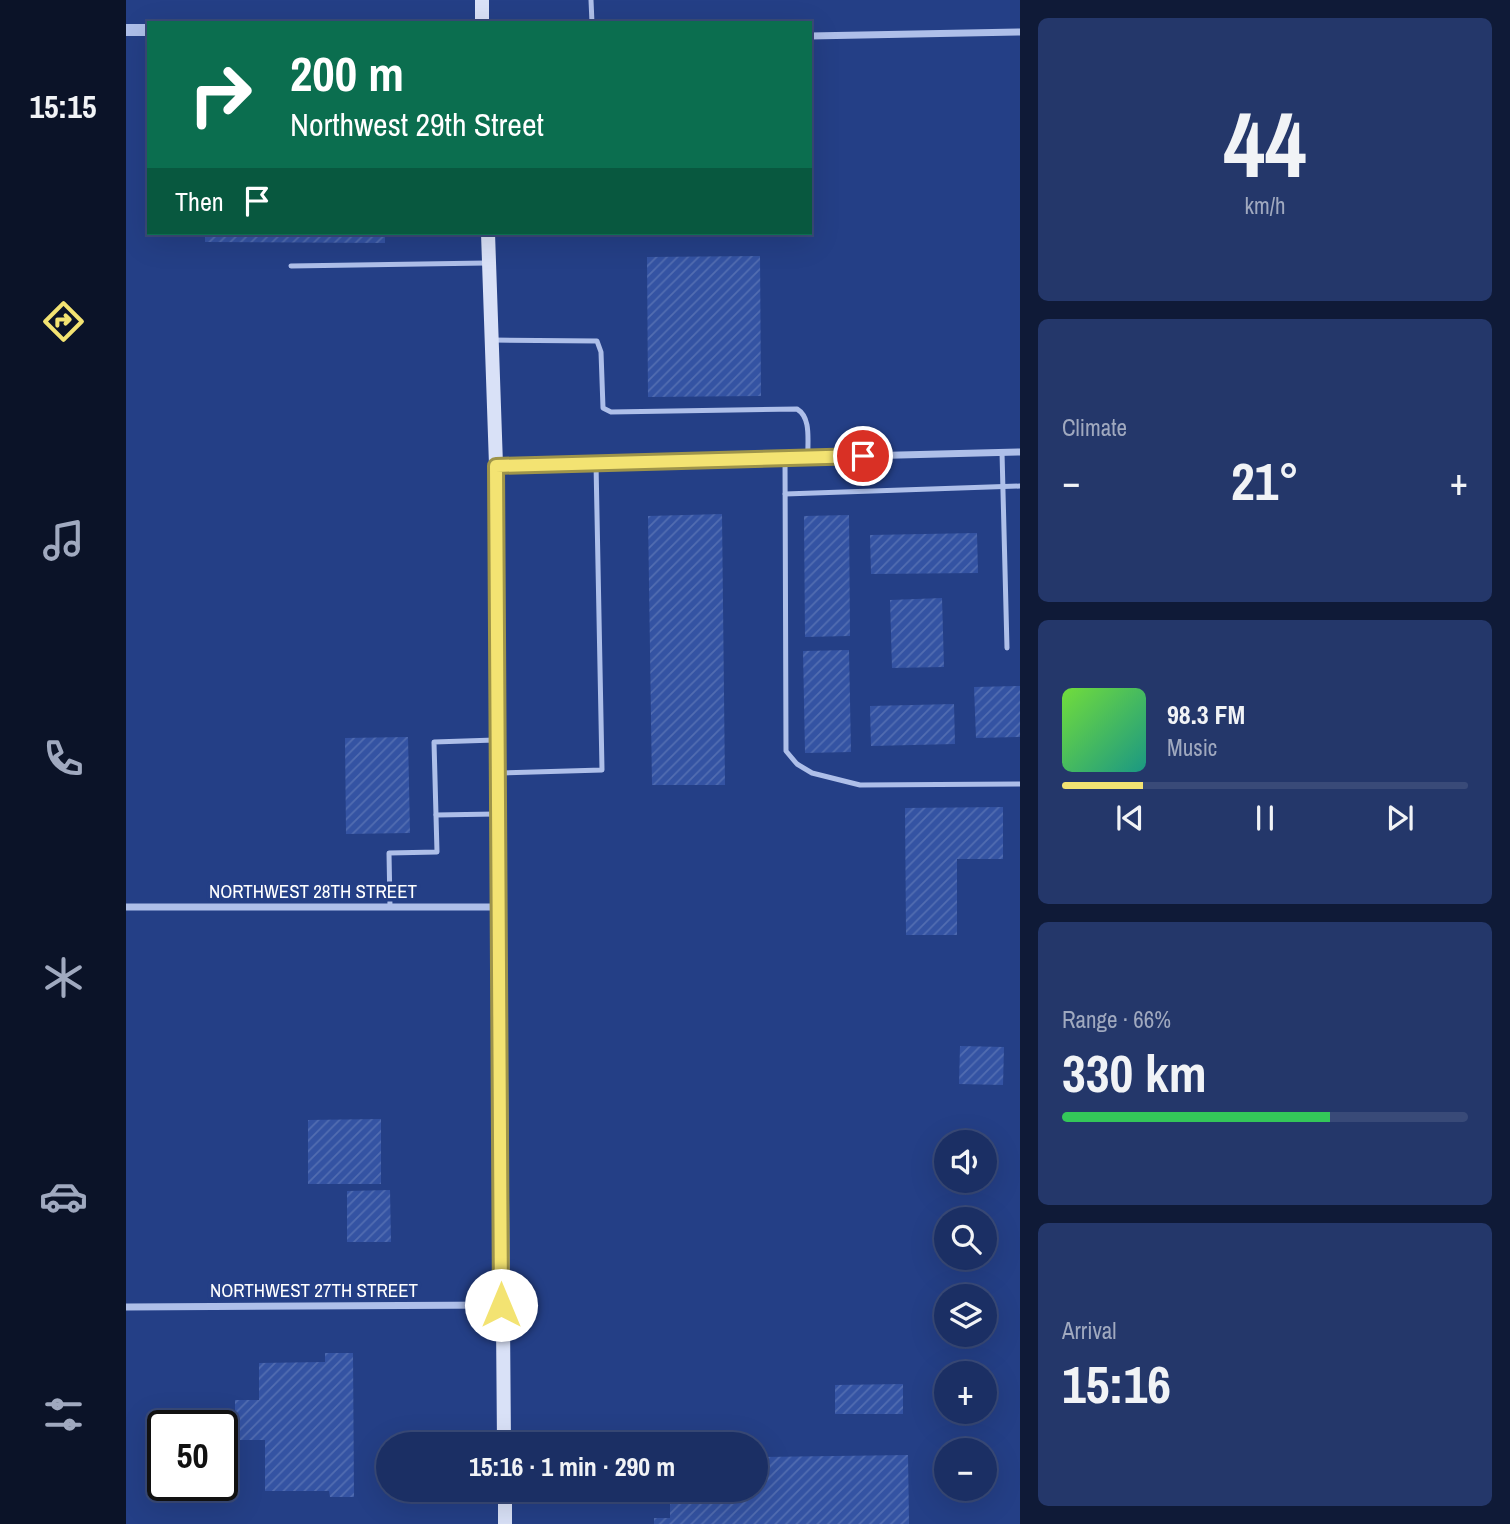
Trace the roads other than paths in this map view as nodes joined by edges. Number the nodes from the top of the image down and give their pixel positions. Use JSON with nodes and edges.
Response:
{"nodes":[{"id":1,"x":482,"y":0,"type":"edge"},
{"id":2,"x":591,"y":0,"type":"edge"},
{"id":3,"x":482,"y":21,"type":"edge"},
{"id":4,"x":592,"y":21,"type":"edge"},
{"id":5,"x":126,"y":30,"type":"edge"},
{"id":6,"x":147,"y":30,"type":"edge"},
{"id":7,"x":1020,"y":32,"type":"edge"},
{"id":8,"x":812,"y":36,"type":"edge"},
{"id":9,"x":488,"y":235,"type":"edge"},
{"id":10,"x":490,"y":262,"type":"junction"},
{"id":11,"x":290,"y":266,"type":"dead end"},
{"id":12,"x":492,"y":340,"type":"junction"},
{"id":13,"x":1002,"y":452,"type":"junction"},
{"id":14,"x":1020,"y":452,"type":"edge"},
{"id":15,"x":808,"y":457,"type":"junction"},
{"id":16,"x":785,"y":458,"type":"junction"},
{"id":17,"x":596,"y":463,"type":"junction"},
{"id":18,"x":496,"y":466,"type":"junction"},
{"id":19,"x":1020,"y":486,"type":"edge"},
{"id":20,"x":1003,"y":487,"type":"junction"},
{"id":21,"x":785,"y":494,"type":"junction"},
{"id":22,"x":1007,"y":648,"type":"dead end"},
{"id":23,"x":498,"y":740,"type":"junction"},
{"id":24,"x":499,"y":773,"type":"junction"},
{"id":25,"x":1020,"y":784,"type":"edge"},
{"id":26,"x":499,"y":814,"type":"junction"},
{"id":27,"x":436,"y":815,"type":"junction"},
{"id":28,"x":126,"y":907,"type":"edge"},
{"id":29,"x":390,"y":907,"type":"junction"},
{"id":30,"x":500,"y":907,"type":"junction"},
{"id":31,"x":501,"y":1305,"type":"junction"},
{"id":32,"x":126,"y":1307,"type":"edge"},
{"id":33,"x":504,"y":1432,"type":"edge"},
{"id":34,"x":505,"y":1502,"type":"edge"},
{"id":35,"x":505,"y":1524,"type":"edge"}],
"edges":[{"from":1,"to":3,"type":"main road"},
{"from":2,"to":4,"type":"lane"},
{"from":5,"to":6,"type":"street"},
{"from":7,"to":8,"type":"street"},
{"from":9,"to":10,"type":"main road"},
{"from":10,"to":11,"type":"lane"},
{"from":10,"to":12,"type":"main road"},
{"from":12,"to":15,"type":"lane"},
{"from":12,"to":18,"type":"main road"},
{"from":13,"to":14,"type":"street"},
{"from":13,"to":15,"type":"street"},
{"from":13,"to":20,"type":"lane"},
{"from":15,"to":16,"type":"street"},
{"from":16,"to":17,"type":"street"},
{"from":16,"to":21,"type":"lane"},
{"from":17,"to":18,"type":"street"},
{"from":17,"to":24,"type":"lane"},
{"from":18,"to":23,"type":"main road"},
{"from":19,"to":20,"type":"lane"},
{"from":20,"to":21,"type":"lane"},
{"from":20,"to":22,"type":"lane"},
{"from":21,"to":25,"type":"lane"},
{"from":23,"to":24,"type":"main road"},
{"from":23,"to":27,"type":"lane"},
{"from":24,"to":26,"type":"main road"},
{"from":26,"to":27,"type":"lane"},
{"from":26,"to":30,"type":"main road"},
{"from":27,"to":29,"type":"lane"},
{"from":28,"to":29,"type":"street","name":"NORTHWEST 28TH STREET"},
{"from":29,"to":30,"type":"street","name":"NORTHWEST 28TH STREET"},
{"from":30,"to":31,"type":"main road"},
{"from":31,"to":32,"type":"street","name":"NORTHWEST 27TH STREET"},
{"from":31,"to":33,"type":"main road"},
{"from":34,"to":35,"type":"main road"}]}
